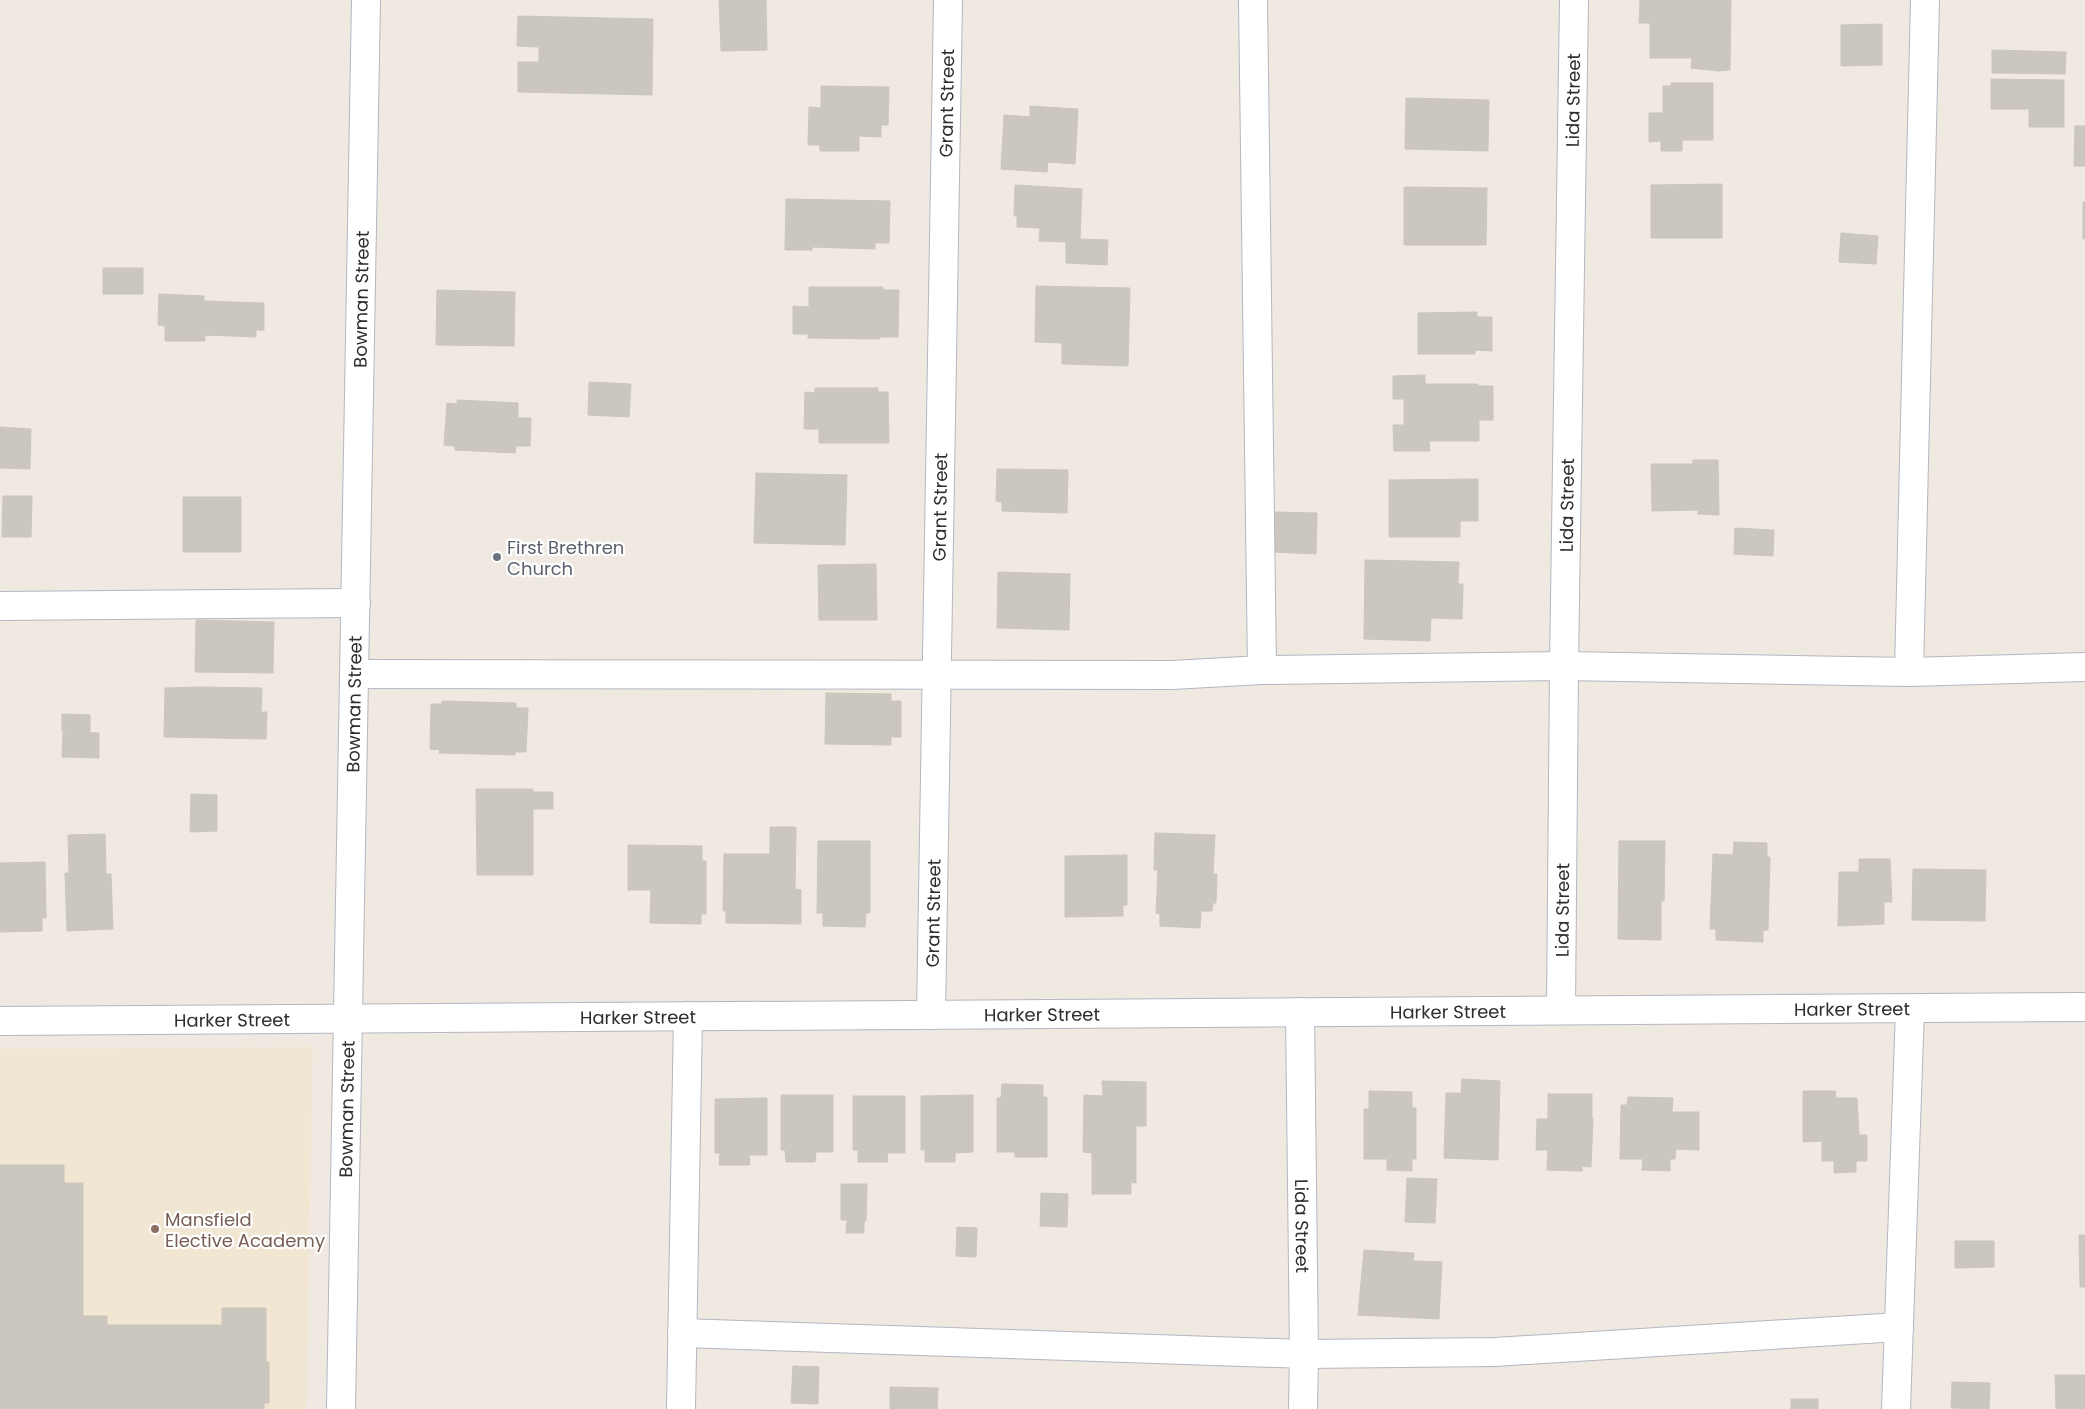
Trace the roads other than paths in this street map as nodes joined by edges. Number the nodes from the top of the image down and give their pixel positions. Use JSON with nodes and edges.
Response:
{"nodes":[{"id":1,"x":366,"y":0,"type":"edge"},
{"id":2,"x":948,"y":0,"type":"edge"},
{"id":3,"x":1253,"y":0,"type":"edge"},
{"id":4,"x":1574,"y":0,"type":"edge"},
{"id":5,"x":1925,"y":0,"type":"edge"},
{"id":6,"x":356,"y":603,"type":"junction"},
{"id":7,"x":0,"y":606,"type":"edge"},
{"id":8,"x":1564,"y":666,"type":"junction"},
{"id":9,"x":2085,"y":667,"type":"edge"},
{"id":10,"x":1262,"y":670,"type":"junction"},
{"id":11,"x":1909,"y":672,"type":"junction"},
{"id":12,"x":356,"y":674,"type":"junction"},
{"id":13,"x":937,"y":675,"type":"junction"},
{"id":14,"x":2085,"y":1008,"type":"edge"},
{"id":15,"x":1910,"y":1009,"type":"junction"},
{"id":16,"x":1561,"y":1010,"type":"junction"},
{"id":17,"x":1300,"y":1012,"type":"junction"},
{"id":18,"x":931,"y":1015,"type":"junction"},
{"id":19,"x":688,"y":1016,"type":"junction"},
{"id":20,"x":347,"y":1018,"type":"junction"},
{"id":21,"x":0,"y":1020,"type":"edge"},
{"id":22,"x":1899,"y":1328,"type":"junction"},
{"id":23,"x":682,"y":1334,"type":"junction"},
{"id":24,"x":1304,"y":1354,"type":"junction"},
{"id":25,"x":341,"y":1409,"type":"edge"},
{"id":26,"x":681,"y":1409,"type":"edge"},
{"id":27,"x":1303,"y":1409,"type":"edge"},
{"id":28,"x":1896,"y":1409,"type":"edge"}],
"edges":[{"from":1,"to":6,"type":"street","name":"Bowman Street"},
{"from":2,"to":13,"type":"street","name":"Grant Street"},
{"from":3,"to":10,"type":"street"},
{"from":4,"to":8,"type":"street","name":"Lida Street"},
{"from":5,"to":11,"type":"street"},
{"from":6,"to":7,"type":"street"},
{"from":6,"to":12,"type":"street","name":"Bowman Street"},
{"from":8,"to":10,"type":"street"},
{"from":8,"to":11,"type":"street"},
{"from":8,"to":16,"type":"street","name":"Lida Street"},
{"from":9,"to":11,"type":"street"},
{"from":10,"to":13,"type":"street"},
{"from":12,"to":13,"type":"street"},
{"from":12,"to":20,"type":"street","name":"Bowman Street"},
{"from":13,"to":18,"type":"street","name":"Grant Street"},
{"from":14,"to":15,"type":"street","name":"Harker Street"},
{"from":15,"to":16,"type":"street","name":"Harker Street"},
{"from":15,"to":22,"type":"street"},
{"from":16,"to":17,"type":"street","name":"Harker Street"},
{"from":17,"to":18,"type":"street","name":"Harker Street"},
{"from":17,"to":24,"type":"street","name":"Lida Street"},
{"from":18,"to":19,"type":"street","name":"Harker Street"},
{"from":19,"to":20,"type":"street","name":"Harker Street"},
{"from":19,"to":23,"type":"street"},
{"from":20,"to":21,"type":"street","name":"Harker Street"},
{"from":20,"to":25,"type":"street","name":"Bowman Street"},
{"from":22,"to":24,"type":"street"},
{"from":22,"to":28,"type":"street"},
{"from":23,"to":24,"type":"street"},
{"from":23,"to":26,"type":"street"},
{"from":24,"to":27,"type":"street","name":"Lida Street"}]}
